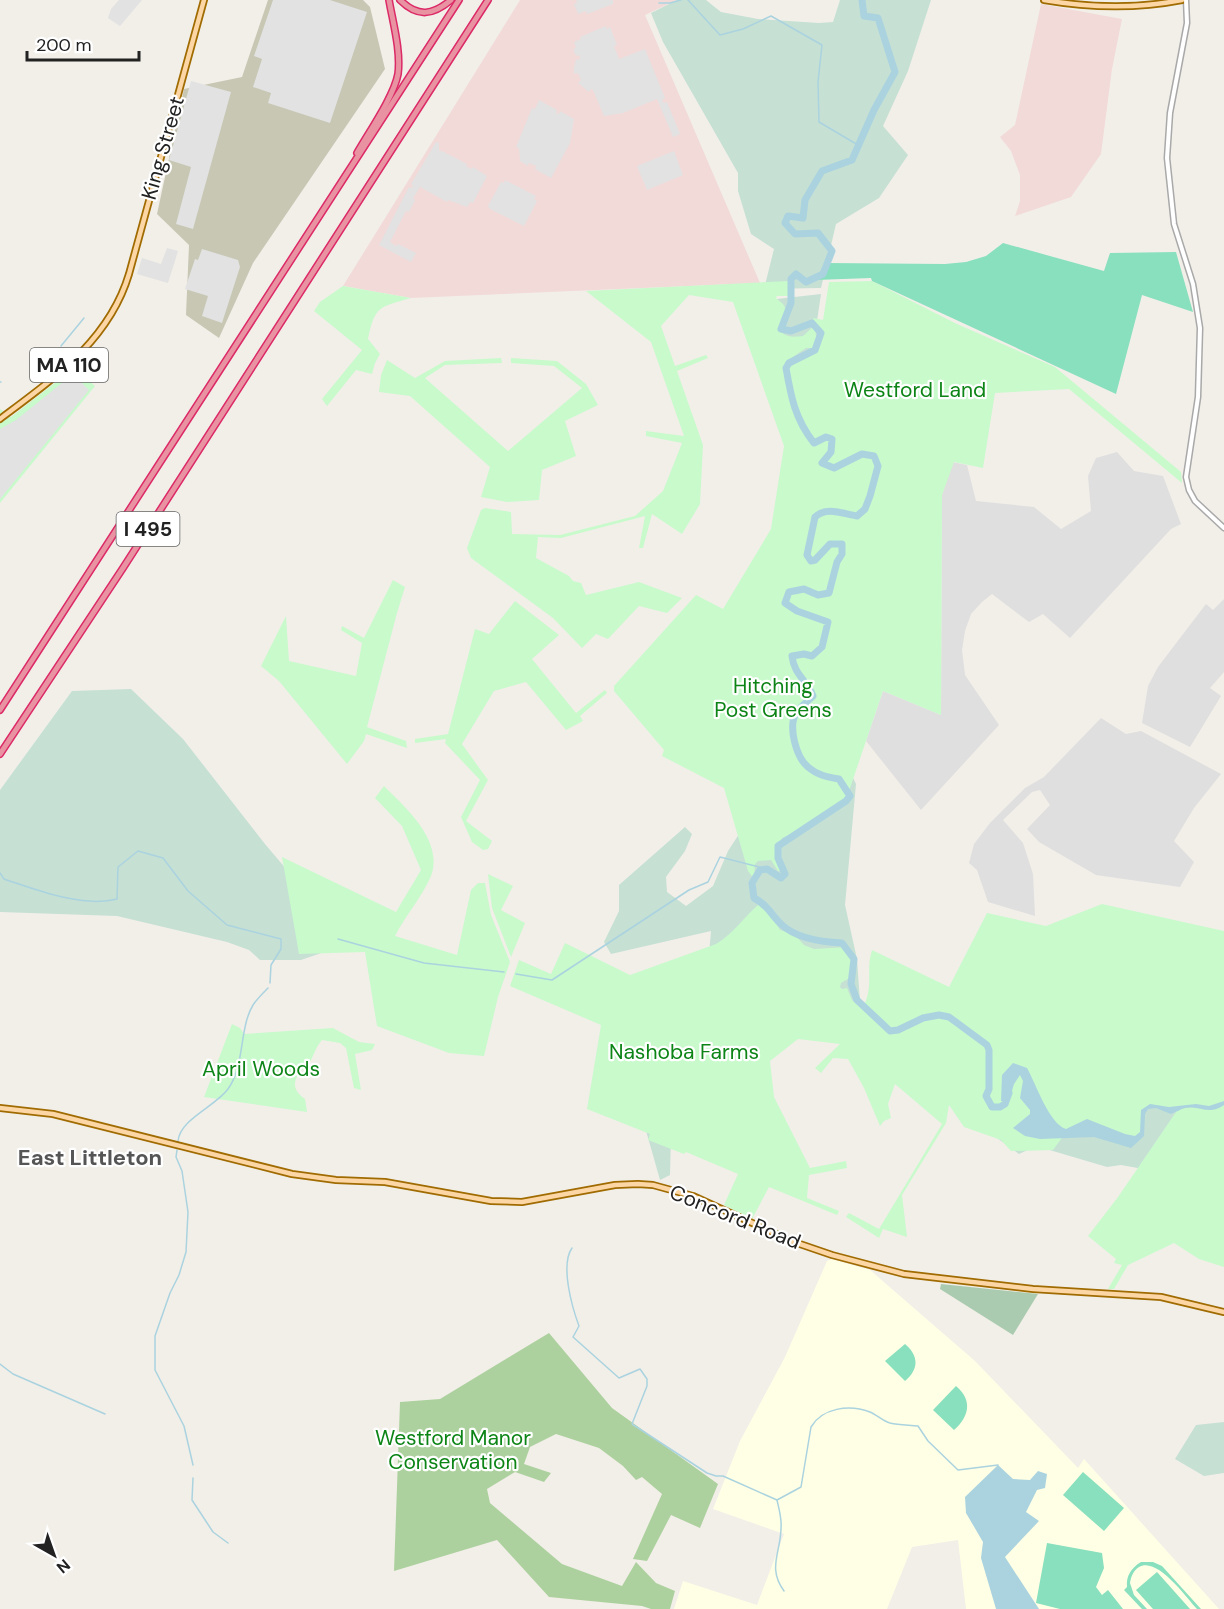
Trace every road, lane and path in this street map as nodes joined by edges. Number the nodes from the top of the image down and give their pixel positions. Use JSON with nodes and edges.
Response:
{"nodes":[{"id":1,"x":204,"y":0,"type":"edge"},
{"id":2,"x":389,"y":0,"type":"edge"},
{"id":3,"x":400,"y":0,"type":"edge"},
{"id":4,"x":451,"y":0,"type":"edge"},
{"id":5,"x":459,"y":0,"type":"edge"},
{"id":6,"x":488,"y":0,"type":"edge"},
{"id":7,"x":1044,"y":0,"type":"edge"},
{"id":8,"x":1184,"y":0,"type":"edge"},
{"id":9,"x":330,"y":201,"type":"junction"},
{"id":10,"x":0,"y":418,"type":"edge"},
{"id":11,"x":1224,"y":528,"type":"edge"},
{"id":12,"x":0,"y":710,"type":"edge"},
{"id":13,"x":0,"y":754,"type":"edge"},
{"id":14,"x":0,"y":1108,"type":"edge"},
{"id":15,"x":1224,"y":1312,"type":"edge"}],
"edges":[{"from":1,"to":10,"type":"main road","name":"King Street","number":"MA 110"},
{"from":2,"to":9,"type":"highway"},
{"from":3,"to":4,"type":"highway"},
{"from":5,"to":9,"type":"highway","number":"I 495"},
{"from":6,"to":13,"type":"highway","number":"I 495"},
{"from":7,"to":8,"type":"main road"},
{"from":8,"to":11,"type":"street"},
{"from":9,"to":12,"type":"highway","number":"I 495"},
{"from":14,"to":15,"type":"main road","name":"Concord Road"}]}
